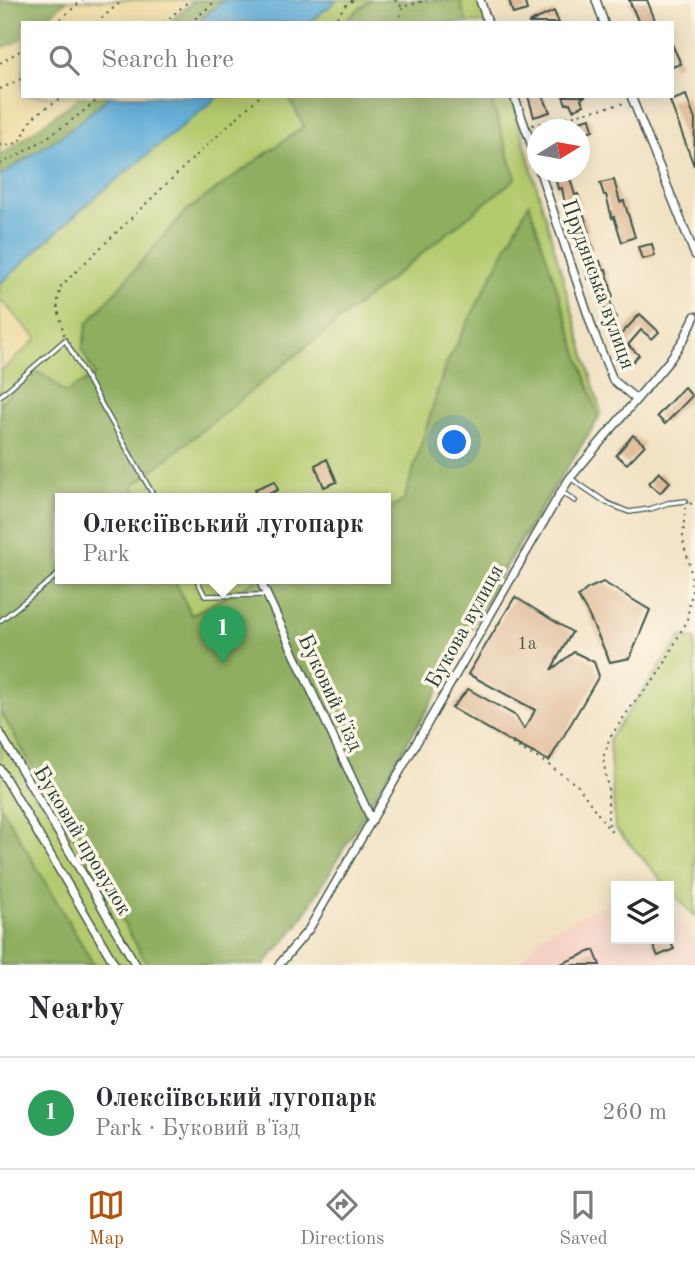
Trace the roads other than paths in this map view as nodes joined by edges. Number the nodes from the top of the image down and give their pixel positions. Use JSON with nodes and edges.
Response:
{"nodes":[{"id":1,"x":480,"y":0,"type":"edge"},
{"id":2,"x":596,"y":0,"type":"edge"},
{"id":3,"x":487,"y":21,"type":"edge"},
{"id":4,"x":603,"y":21,"type":"edge"},
{"id":5,"x":515,"y":98,"type":"edge"},
{"id":6,"x":632,"y":99,"type":"edge"},
{"id":7,"x":527,"y":133,"type":"edge"},
{"id":8,"x":543,"y":182,"type":"edge"},
{"id":9,"x":693,"y":244,"type":"edge"},
{"id":10,"x":695,"y":255,"type":"edge"},
{"id":11,"x":695,"y":316,"type":"edge"},
{"id":12,"x":0,"y":396,"type":"edge"},
{"id":13,"x":636,"y":399,"type":"junction"},
{"id":14,"x":570,"y":478,"type":"junction"},
{"id":15,"x":561,"y":492,"type":"junction"},
{"id":16,"x":152,"y":493,"type":"edge"},
{"id":17,"x":575,"y":501,"type":"dead end"},
{"id":18,"x":686,"y":501,"type":"road end"},
{"id":19,"x":55,"y":577,"type":"edge"},
{"id":20,"x":199,"y":584,"type":"edge"},
{"id":21,"x":262,"y":584,"type":"edge"},
{"id":22,"x":267,"y":595,"type":"junction"},
{"id":23,"x":0,"y":621,"type":"edge"},
{"id":24,"x":0,"y":733,"type":"edge"},
{"id":25,"x":0,"y":769,"type":"edge"},
{"id":26,"x":372,"y":821,"type":"junction"},
{"id":27,"x":115,"y":965,"type":"edge"},
{"id":28,"x":136,"y":965,"type":"edge"},
{"id":29,"x":279,"y":965,"type":"edge"}],
"edges":[{"from":1,"to":3,"type":"street"},
{"from":2,"to":4,"type":"street"},
{"from":5,"to":7,"type":"street"},
{"from":6,"to":9,"type":"street"},
{"from":8,"to":13,"type":"street","name":"Прудянська вулиця"},
{"from":9,"to":10,"type":"street"},
{"from":11,"to":13,"type":"street","name":"Букова вулиця"},
{"from":12,"to":16,"type":"lane"},
{"from":13,"to":14,"type":"street","name":"Букова вулиця"},
{"from":14,"to":15,"type":"street","name":"Букова вулиця"},
{"from":14,"to":18,"type":"lane"},
{"from":15,"to":17,"type":"lane"},
{"from":15,"to":26,"type":"street","name":"Букова вулиця"},
{"from":19,"to":23,"type":"lane"},
{"from":20,"to":22,"type":"lane"},
{"from":21,"to":22,"type":"street","name":"Буковий в'їзд"},
{"from":22,"to":26,"type":"street","name":"Буковий в'їзд"},
{"from":24,"to":28,"type":"street","name":"Буковий провулок"},
{"from":25,"to":27,"type":"street","name":"Буковий провулок"},
{"from":26,"to":29,"type":"street","name":"Букова вулиця"}]}
